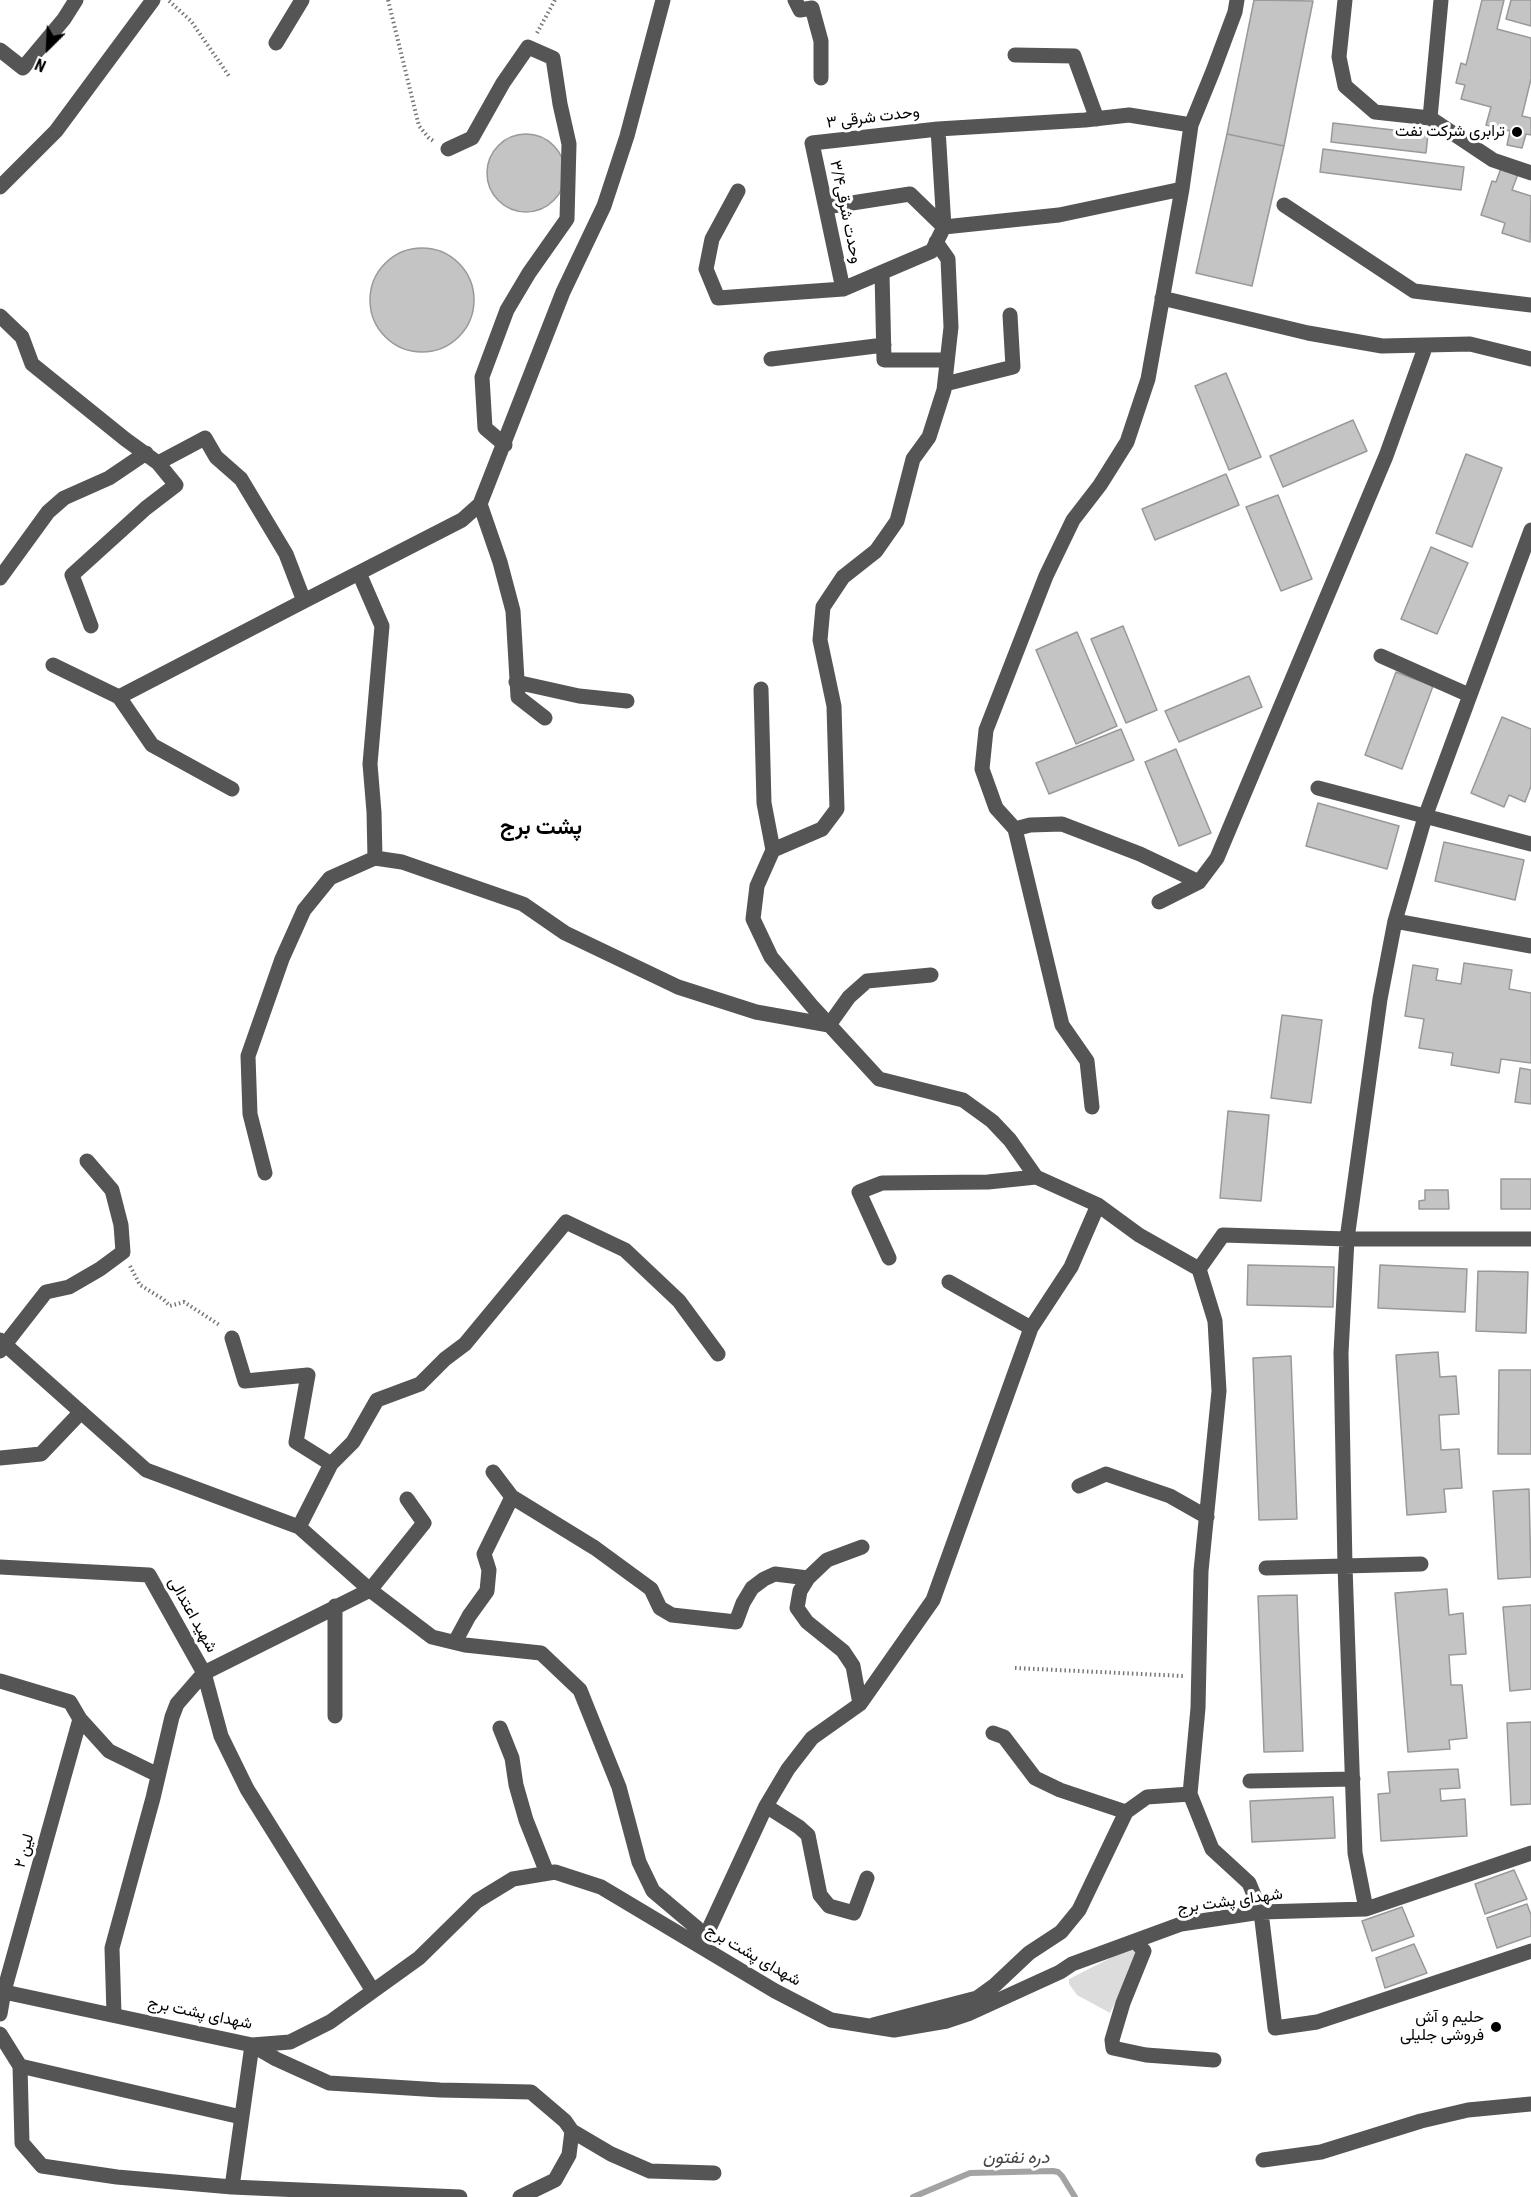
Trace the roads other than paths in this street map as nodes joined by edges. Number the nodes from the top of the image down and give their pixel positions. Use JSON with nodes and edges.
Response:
{"nodes":[{"id":1,"x":76,"y":0,"type":"edge"},
{"id":2,"x":153,"y":0,"type":"edge"},
{"id":3,"x":302,"y":0,"type":"edge"},
{"id":4,"x":663,"y":0,"type":"edge"},
{"id":5,"x":795,"y":0,"type":"edge"},
{"id":6,"x":1237,"y":0,"type":"edge"},
{"id":7,"x":1345,"y":0,"type":"edge"},
{"id":8,"x":1441,"y":0,"type":"edge"},
{"id":9,"x":276,"y":44,"type":"dead end"},
{"id":10,"x":0,"y":50,"type":"edge"},
{"id":11,"x":1015,"y":55,"type":"dead end"},
{"id":12,"x":821,"y":78,"type":"dead end"},
{"id":13,"x":1097,"y":118,"type":"junction"},
{"id":14,"x":1430,"y":118,"type":"junction"},
{"id":15,"x":1191,"y":125,"type":"junction"},
{"id":16,"x":938,"y":129,"type":"junction"},
{"id":17,"x":812,"y":143,"type":"joint"},
{"id":18,"x":448,"y":149,"type":"road end"},
{"id":19,"x":1531,"y":173,"type":"edge"},
{"id":20,"x":0,"y":187,"type":"edge"},
{"id":21,"x":1182,"y":189,"type":"junction"},
{"id":22,"x":738,"y":191,"type":"dead end"},
{"id":23,"x":1284,"y":205,"type":"dead end"},
{"id":24,"x":826,"y":207,"type":"junction"},
{"id":25,"x":944,"y":227,"type":"junction"},
{"id":26,"x":936,"y":242,"type":"junction"},
{"id":27,"x":882,"y":273,"type":"junction"},
{"id":28,"x":843,"y":289,"type":"junction"},
{"id":29,"x":1162,"y":298,"type":"junction"},
{"id":30,"x":1531,"y":305,"type":"edge"},
{"id":31,"x":1010,"y":315,"type":"dead end"},
{"id":32,"x":0,"y":316,"type":"edge"},
{"id":33,"x":884,"y":345,"type":"junction"},
{"id":34,"x":1426,"y":345,"type":"junction"},
{"id":35,"x":771,"y":359,"type":"dead end"},
{"id":36,"x":1531,"y":359,"type":"edge"},
{"id":37,"x":946,"y":360,"type":"junction"},
{"id":38,"x":945,"y":384,"type":"junction"},
{"id":39,"x":504,"y":445,"type":"junction"},
{"id":40,"x":152,"y":458,"type":"junction"},
{"id":41,"x":480,"y":504,"type":"junction"},
{"id":42,"x":1531,"y":530,"type":"edge"},
{"id":43,"x":359,"y":573,"type":"junction"},
{"id":44,"x":0,"y":578,"type":"edge"},
{"id":45,"x":304,"y":602,"type":"junction"},
{"id":46,"x":91,"y":626,"type":"dead end"},
{"id":47,"x":1381,"y":656,"type":"dead end"},
{"id":48,"x":53,"y":665,"type":"dead end"},
{"id":49,"x":516,"y":682,"type":"junction"},
{"id":50,"x":761,"y":689,"type":"dead end"},
{"id":51,"x":1468,"y":695,"type":"junction"},
{"id":52,"x":119,"y":697,"type":"junction"},
{"id":53,"x":627,"y":701,"type":"dead end"},
{"id":54,"x":545,"y":718,"type":"dead end"},
{"id":55,"x":1318,"y":788,"type":"dead end"},
{"id":56,"x":232,"y":789,"type":"dead end"},
{"id":57,"x":1425,"y":817,"type":"junction"},
{"id":58,"x":1015,"y":829,"type":"junction"},
{"id":59,"x":1531,"y":844,"type":"edge"},
{"id":60,"x":773,"y":850,"type":"junction"},
{"id":61,"x":375,"y":858,"type":"junction"},
{"id":62,"x":1199,"y":882,"type":"junction"},
{"id":63,"x":1159,"y":902,"type":"dead end"},
{"id":64,"x":1395,"y":921,"type":"junction"},
{"id":65,"x":1531,"y":946,"type":"edge"},
{"id":66,"x":931,"y":975,"type":"dead end"},
{"id":67,"x":829,"y":1025,"type":"junction"},
{"id":68,"x":1092,"y":1107,"type":"dead end"},
{"id":69,"x":87,"y":1161,"type":"dead end"},
{"id":70,"x":265,"y":1173,"type":"dead end"},
{"id":71,"x":1036,"y":1177,"type":"junction"},
{"id":72,"x":1098,"y":1205,"type":"junction"},
{"id":73,"x":1347,"y":1239,"type":"junction"},
{"id":74,"x":1531,"y":1239,"type":"edge"},
{"id":75,"x":889,"y":1258,"type":"dead end"},
{"id":76,"x":1199,"y":1269,"type":"junction"},
{"id":77,"x":949,"y":1282,"type":"dead end"},
{"id":78,"x":1031,"y":1328,"type":"junction"},
{"id":79,"x":232,"y":1338,"type":"road end"},
{"id":80,"x":2,"y":1345,"type":"edge"},
{"id":81,"x":718,"y":1354,"type":"dead end"},
{"id":82,"x":81,"y":1412,"type":"junction"},
{"id":83,"x":0,"y":1458,"type":"edge"},
{"id":84,"x":331,"y":1464,"type":"junction"},
{"id":85,"x":493,"y":1472,"type":"dead end"},
{"id":86,"x":1079,"y":1486,"type":"dead end"},
{"id":87,"x":512,"y":1497,"type":"junction"},
{"id":88,"x":407,"y":1498,"type":"dead end"},
{"id":89,"x":1207,"y":1517,"type":"junction"},
{"id":90,"x":299,"y":1527,"type":"junction"},
{"id":91,"x":862,"y":1547,"type":"dead end"},
{"id":92,"x":1421,"y":1564,"type":"dead end"},
{"id":93,"x":1345,"y":1566,"type":"junction"},
{"id":94,"x":0,"y":1568,"type":"edge"},
{"id":95,"x":1266,"y":1568,"type":"dead end"},
{"id":96,"x":808,"y":1578,"type":"junction"},
{"id":97,"x":370,"y":1590,"type":"junction"},
{"id":98,"x":335,"y":1606,"type":"junction"},
{"id":99,"x":455,"y":1642,"type":"junction"},
{"id":100,"x":204,"y":1672,"type":"junction"},
{"id":101,"x":0,"y":1681,"type":"edge"},
{"id":102,"x":860,"y":1704,"type":"junction"},
{"id":103,"x":335,"y":1716,"type":"dead end"},
{"id":104,"x":80,"y":1719,"type":"junction"},
{"id":105,"x":500,"y":1728,"type":"dead end"},
{"id":106,"x":993,"y":1733,"type":"dead end"},
{"id":107,"x":158,"y":1775,"type":"junction"},
{"id":108,"x":1353,"y":1779,"type":"junction"},
{"id":109,"x":1250,"y":1781,"type":"dead end"},
{"id":110,"x":1190,"y":1794,"type":"junction"},
{"id":111,"x":766,"y":1806,"type":"junction"},
{"id":112,"x":1126,"y":1812,"type":"junction"},
{"id":113,"x":1531,"y":1853,"type":"edge"},
{"id":114,"x":547,"y":1873,"type":"junction"},
{"id":115,"x":867,"y":1878,"type":"dead end"},
{"id":116,"x":1366,"y":1909,"type":"junction"},
{"id":117,"x":1261,"y":1912,"type":"junction"},
{"id":118,"x":699,"y":1937,"type":"junction"},
{"id":119,"x":1139,"y":1946,"type":"junction"},
{"id":120,"x":1531,"y":1952,"type":"edge"},
{"id":121,"x":2,"y":1991,"type":"edge"},
{"id":122,"x":373,"y":1991,"type":"junction"},
{"id":123,"x":0,"y":2014,"type":"edge"},
{"id":124,"x":114,"y":2014,"type":"junction"},
{"id":125,"x":866,"y":2027,"type":"junction"},
{"id":126,"x":0,"y":2034,"type":"edge"},
{"id":127,"x":252,"y":2044,"type":"junction"},
{"id":128,"x":1214,"y":2060,"type":"dead end"},
{"id":129,"x":20,"y":2066,"type":"junction"},
{"id":130,"x":1531,"y":2104,"type":"edge"},
{"id":131,"x":241,"y":2117,"type":"junction"},
{"id":132,"x":572,"y":2131,"type":"junction"},
{"id":133,"x":1263,"y":2160,"type":"dead end"},
{"id":134,"x":714,"y":2173,"type":"dead end"},
{"id":135,"x":232,"y":2187,"type":"junction"},
{"id":136,"x":266,"y":2193,"type":"edge"},
{"id":137,"x":460,"y":2197,"type":"edge"},
{"id":138,"x":520,"y":2197,"type":"edge"}],
"edges":[{"from":1,"to":10,"type":"street"},
{"from":2,"to":20,"type":"street"},
{"from":3,"to":9,"type":"street"},
{"from":4,"to":39,"type":"street"},
{"from":5,"to":12,"type":"street"},
{"from":6,"to":15,"type":"street"},
{"from":7,"to":14,"type":"street"},
{"from":8,"to":14,"type":"street"},
{"from":11,"to":13,"type":"street"},
{"from":13,"to":15,"type":"street","name":"وحدت شرقی ۳"},
{"from":13,"to":16,"type":"street","name":"وحدت شرقی ۳"},
{"from":14,"to":19,"type":"street"},
{"from":15,"to":21,"type":"street"},
{"from":16,"to":17,"type":"street","name":"وحدت شرقی ۳"},
{"from":16,"to":25,"type":"street"},
{"from":17,"to":24,"type":"street","name":"وحدت شرقی۳/۴"},
{"from":18,"to":39,"type":"street"},
{"from":21,"to":25,"type":"street"},
{"from":21,"to":29,"type":"street"},
{"from":22,"to":28,"type":"street"},
{"from":23,"to":30,"type":"street"},
{"from":24,"to":25,"type":"street"},
{"from":24,"to":28,"type":"street","name":"وحدت شرقی۳/۴"},
{"from":25,"to":26,"type":"street"},
{"from":26,"to":27,"type":"street"},
{"from":26,"to":37,"type":"street"},
{"from":27,"to":28,"type":"street"},
{"from":27,"to":33,"type":"street"},
{"from":29,"to":34,"type":"street"},
{"from":29,"to":58,"type":"street"},
{"from":31,"to":38,"type":"street"},
{"from":32,"to":40,"type":"street"},
{"from":33,"to":35,"type":"street"},
{"from":33,"to":37,"type":"street"},
{"from":34,"to":36,"type":"street"},
{"from":34,"to":62,"type":"street"},
{"from":37,"to":38,"type":"street"},
{"from":38,"to":60,"type":"street"},
{"from":39,"to":41,"type":"street"},
{"from":40,"to":44,"type":"street"},
{"from":40,"to":45,"type":"street"},
{"from":40,"to":46,"type":"street"},
{"from":41,"to":43,"type":"street"},
{"from":41,"to":49,"type":"street"},
{"from":42,"to":51,"type":"street"},
{"from":43,"to":45,"type":"street"},
{"from":43,"to":61,"type":"street"},
{"from":45,"to":52,"type":"street"},
{"from":47,"to":51,"type":"street"},
{"from":48,"to":52,"type":"street"},
{"from":49,"to":53,"type":"street"},
{"from":49,"to":54,"type":"street"},
{"from":50,"to":60,"type":"street"},
{"from":51,"to":57,"type":"street"},
{"from":52,"to":56,"type":"street"},
{"from":55,"to":57,"type":"street"},
{"from":57,"to":59,"type":"street"},
{"from":57,"to":64,"type":"street"},
{"from":58,"to":62,"type":"street"},
{"from":58,"to":68,"type":"street"},
{"from":60,"to":67,"type":"street"},
{"from":61,"to":67,"type":"street"},
{"from":61,"to":70,"type":"street"},
{"from":62,"to":63,"type":"street"},
{"from":64,"to":65,"type":"street"},
{"from":64,"to":73,"type":"street"},
{"from":66,"to":67,"type":"street"},
{"from":67,"to":71,"type":"street"},
{"from":69,"to":80,"type":"street"},
{"from":71,"to":72,"type":"street"},
{"from":71,"to":75,"type":"street"},
{"from":72,"to":76,"type":"street"},
{"from":72,"to":78,"type":"street"},
{"from":73,"to":74,"type":"street"},
{"from":73,"to":76,"type":"street"},
{"from":73,"to":93,"type":"street"},
{"from":76,"to":89,"type":"street"},
{"from":77,"to":78,"type":"street"},
{"from":78,"to":102,"type":"street"},
{"from":79,"to":84,"type":"street"},
{"from":80,"to":82,"type":"street"},
{"from":81,"to":84,"type":"street"},
{"from":82,"to":83,"type":"street"},
{"from":82,"to":90,"type":"street"},
{"from":84,"to":90,"type":"street"},
{"from":85,"to":87,"type":"street"},
{"from":86,"to":89,"type":"street"},
{"from":87,"to":96,"type":"street"},
{"from":87,"to":99,"type":"street"},
{"from":88,"to":97,"type":"street"},
{"from":89,"to":110,"type":"street"},
{"from":90,"to":97,"type":"street"},
{"from":91,"to":96,"type":"street"},
{"from":92,"to":93,"type":"street"},
{"from":93,"to":95,"type":"street"},
{"from":93,"to":108,"type":"street"},
{"from":94,"to":100,"type":"street","name":"شهید اعتدالی"},
{"from":96,"to":102,"type":"street"},
{"from":97,"to":98,"type":"street"},
{"from":97,"to":99,"type":"street"},
{"from":98,"to":100,"type":"street"},
{"from":98,"to":103,"type":"street"},
{"from":99,"to":118,"type":"street"},
{"from":100,"to":107,"type":"street"},
{"from":100,"to":122,"type":"street","name":"شهید اعتدالی"},
{"from":101,"to":104,"type":"street"},
{"from":102,"to":111,"type":"street"},
{"from":104,"to":107,"type":"street"},
{"from":104,"to":121,"type":"street","name":"لین ۲"},
{"from":105,"to":114,"type":"street"},
{"from":106,"to":112,"type":"street"},
{"from":107,"to":124,"type":"street"},
{"from":108,"to":109,"type":"street"},
{"from":108,"to":116,"type":"street"},
{"from":110,"to":112,"type":"street"},
{"from":110,"to":117,"type":"street"},
{"from":111,"to":115,"type":"street"},
{"from":111,"to":118,"type":"street"},
{"from":112,"to":125,"type":"street"},
{"from":113,"to":116,"type":"street","name":"شهدای پشت برج"},
{"from":114,"to":118,"type":"street","name":"شهدای پشت برج"},
{"from":114,"to":122,"type":"street","name":"شهدای پشت برج"},
{"from":116,"to":117,"type":"street","name":"شهدای پشت برج"},
{"from":117,"to":119,"type":"street","name":"شهدای پشت برج"},
{"from":117,"to":120,"type":"street"},
{"from":118,"to":125,"type":"street","name":"شهدای پشت برج"},
{"from":119,"to":125,"type":"street","name":"شهدای پشت برج"},
{"from":119,"to":128,"type":"street"},
{"from":121,"to":123,"type":"street","name":"لین ۲"},
{"from":121,"to":124,"type":"street","name":"شهدای پشت برج"},
{"from":122,"to":127,"type":"street","name":"شهدای پشت برج"},
{"from":124,"to":127,"type":"street","name":"شهدای پشت برج"},
{"from":126,"to":129,"type":"street"},
{"from":127,"to":131,"type":"street"},
{"from":127,"to":132,"type":"street"},
{"from":129,"to":131,"type":"street"},
{"from":129,"to":135,"type":"street"},
{"from":130,"to":133,"type":"street"},
{"from":131,"to":135,"type":"street"},
{"from":132,"to":134,"type":"street"},
{"from":132,"to":138,"type":"street"},
{"from":135,"to":136,"type":"street"},
{"from":136,"to":137,"type":"street"}]}
